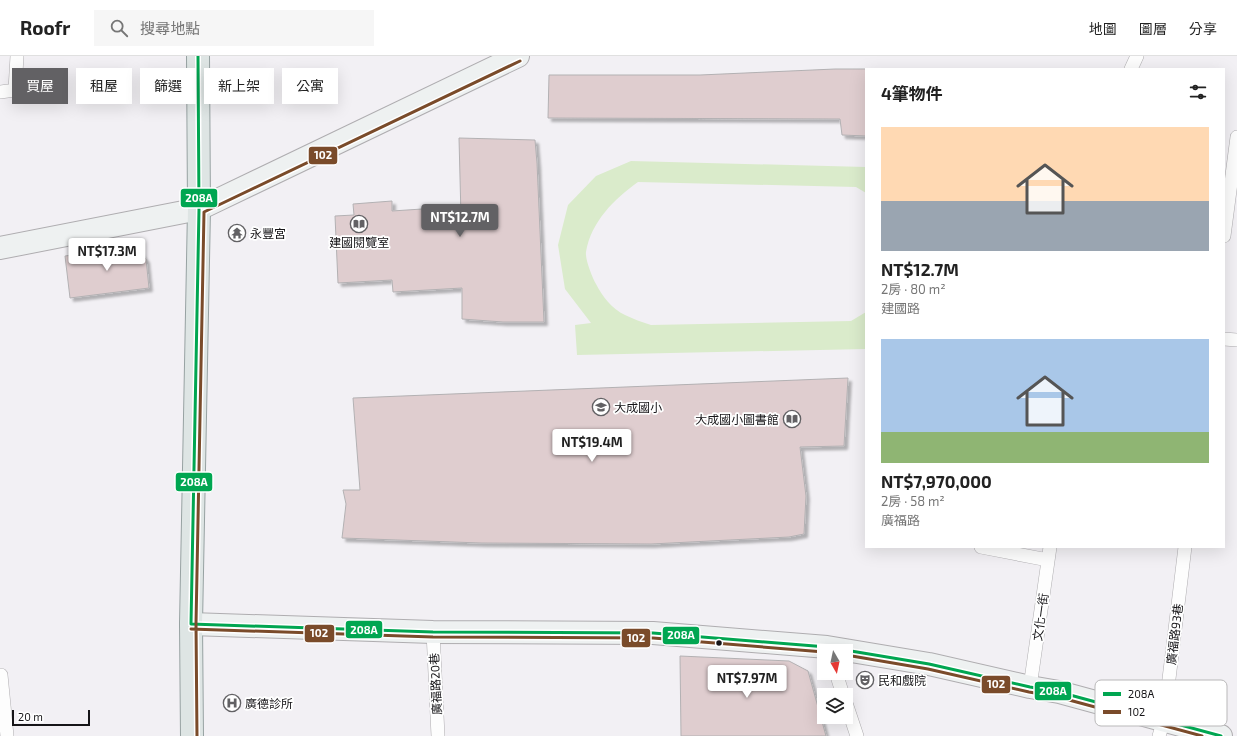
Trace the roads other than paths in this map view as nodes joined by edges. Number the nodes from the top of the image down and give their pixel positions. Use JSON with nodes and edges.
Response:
{"nodes":[{"id":1,"x":17,"y":56,"type":"edge"},
{"id":2,"x":198,"y":56,"type":"edge"},
{"id":3,"x":518,"y":56,"type":"edge"},
{"id":4,"x":1137,"y":56,"type":"edge"},
{"id":5,"x":1131,"y":68,"type":"edge"},
{"id":6,"x":0,"y":92,"type":"edge"},
{"id":7,"x":1237,"y":137,"type":"edge"},
{"id":8,"x":199,"y":209,"type":"junction"},
{"id":9,"x":1225,"y":228,"type":"edge"},
{"id":10,"x":0,"y":248,"type":"edge"},
{"id":11,"x":1225,"y":339,"type":"edge"},
{"id":12,"x":1237,"y":340,"type":"edge"},
{"id":13,"x":992,"y":548,"type":"edge"},
{"id":14,"x":1185,"y":548,"type":"edge"},
{"id":15,"x":1049,"y":553,"type":"edge"},
{"id":16,"x":191,"y":624,"type":"junction"},
{"id":17,"x":433,"y":632,"type":"junction"},
{"id":18,"x":817,"y":648,"type":"edge"},
{"id":19,"x":853,"y":653,"type":"edge"},
{"id":20,"x":1,"y":675,"type":"edge"},
{"id":21,"x":1167,"y":680,"type":"edge"},
{"id":22,"x":1030,"y":687,"type":"junction"},
{"id":23,"x":1095,"y":705,"type":"edge"},
{"id":24,"x":853,"y":724,"type":"edge"},
{"id":25,"x":1161,"y":728,"type":"edge"},
{"id":26,"x":7,"y":736,"type":"edge"},
{"id":27,"x":192,"y":736,"type":"edge"},
{"id":28,"x":438,"y":736,"type":"edge"},
{"id":29,"x":857,"y":736,"type":"edge"},
{"id":30,"x":1221,"y":736,"type":"edge"}],
"edges":[{"from":1,"to":6,"type":"lane"},
{"from":2,"to":8,"type":"main road"},
{"from":3,"to":8,"type":"street"},
{"from":4,"to":5,"type":"lane"},
{"from":7,"to":9,"type":"lane"},
{"from":8,"to":10,"type":"street"},
{"from":8,"to":16,"type":"main road"},
{"from":11,"to":12,"type":"lane"},
{"from":13,"to":15,"type":"lane"},
{"from":14,"to":21,"type":"lane","name":"廣福路93巷"},
{"from":15,"to":22,"type":"lane","name":"文化一街"},
{"from":16,"to":17,"type":"street"},
{"from":16,"to":27,"type":"main road"},
{"from":17,"to":18,"type":"street"},
{"from":17,"to":28,"type":"lane","name":"廣福路20巷"},
{"from":19,"to":22,"type":"street"},
{"from":20,"to":26,"type":"lane"},
{"from":22,"to":23,"type":"street"},
{"from":24,"to":29,"type":"lane"},
{"from":25,"to":30,"type":"street"}]}
